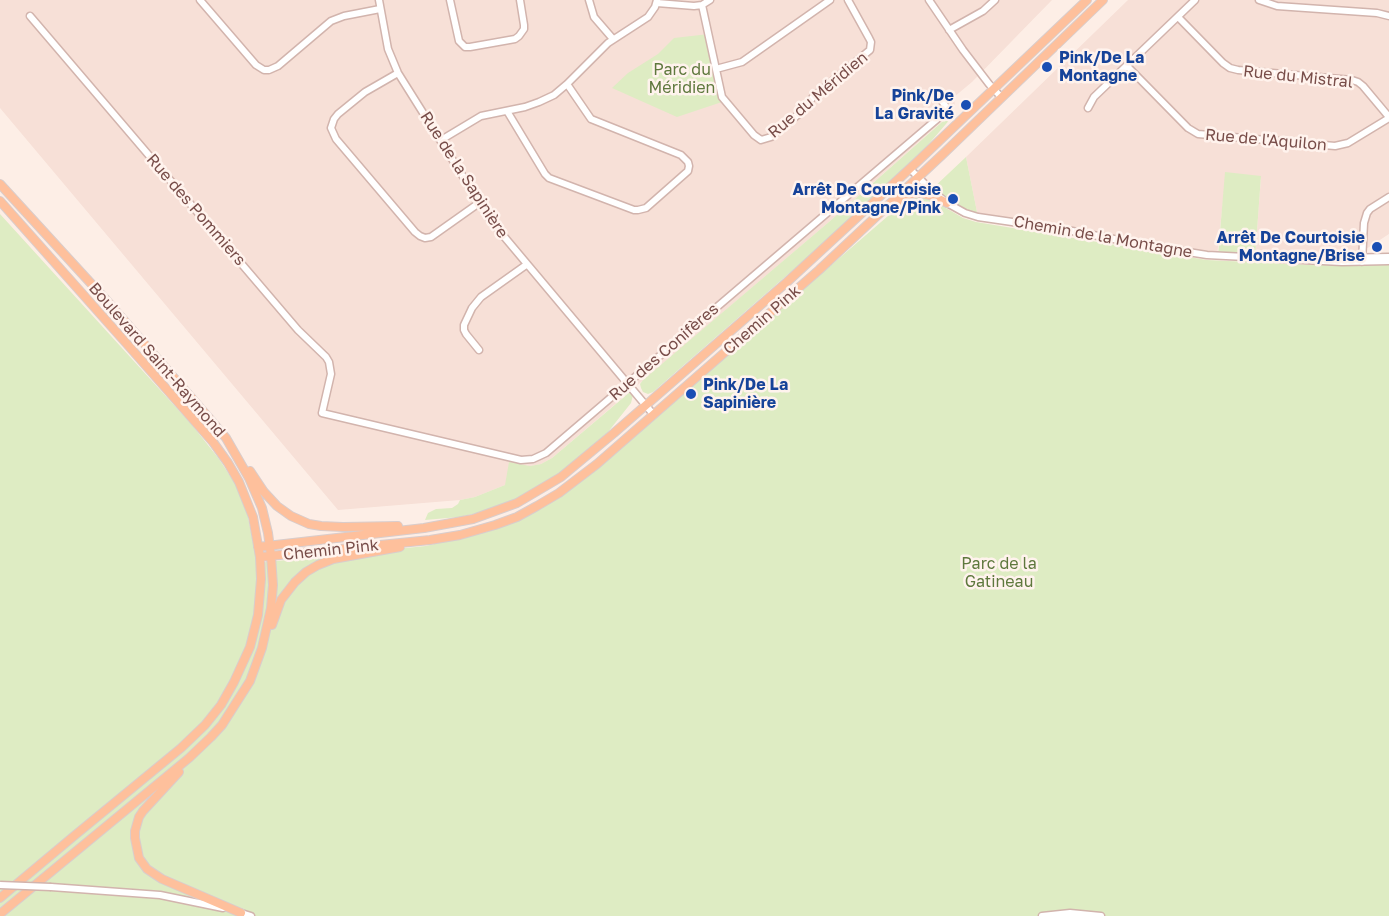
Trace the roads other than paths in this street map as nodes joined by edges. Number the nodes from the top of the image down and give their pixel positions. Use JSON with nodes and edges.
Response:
{"nodes":[{"id":1,"x":201,"y":0,"type":"edge"},
{"id":2,"x":379,"y":0,"type":"edge"},
{"id":3,"x":450,"y":0,"type":"edge"},
{"id":4,"x":520,"y":0,"type":"edge"},
{"id":5,"x":589,"y":0,"type":"edge"},
{"id":6,"x":710,"y":0,"type":"edge"},
{"id":7,"x":830,"y":0,"type":"edge"},
{"id":8,"x":848,"y":0,"type":"edge"},
{"id":9,"x":929,"y":0,"type":"edge"},
{"id":10,"x":995,"y":0,"type":"edge"},
{"id":11,"x":1086,"y":0,"type":"edge"},
{"id":12,"x":1103,"y":0,"type":"edge"},
{"id":13,"x":1195,"y":0,"type":"edge"},
{"id":14,"x":1259,"y":0,"type":"edge"},
{"id":15,"x":657,"y":1,"type":"edge"},
{"id":16,"x":702,"y":5,"type":"junction"},
{"id":17,"x":380,"y":9,"type":"junction"},
{"id":18,"x":30,"y":16,"type":"dead end"},
{"id":19,"x":1389,"y":16,"type":"edge"},
{"id":20,"x":1178,"y":17,"type":"junction"},
{"id":21,"x":949,"y":30,"type":"junction"},
{"id":22,"x":613,"y":39,"type":"junction"},
{"id":23,"x":1127,"y":66,"type":"junction"},
{"id":24,"x":716,"y":69,"type":"junction"},
{"id":25,"x":398,"y":73,"type":"junction"},
{"id":26,"x":567,"y":84,"type":"junction"},
{"id":27,"x":994,"y":89,"type":"junction"},
{"id":28,"x":940,"y":98,"type":"dead end"},
{"id":29,"x":1001,"y":98,"type":"junction"},
{"id":30,"x":1088,"y":108,"type":"dead end"},
{"id":31,"x":507,"y":111,"type":"junction"},
{"id":32,"x":1389,"y":118,"type":"edge"},
{"id":33,"x":441,"y":140,"type":"junction"},
{"id":34,"x":910,"y":169,"type":"junction"},
{"id":35,"x":918,"y":178,"type":"junction"},
{"id":36,"x":0,"y":184,"type":"edge"},
{"id":37,"x":1389,"y":197,"type":"edge"},
{"id":38,"x":0,"y":201,"type":"edge"},
{"id":39,"x":479,"y":202,"type":"junction"},
{"id":40,"x":947,"y":203,"type":"junction"},
{"id":41,"x":1362,"y":259,"type":"junction"},
{"id":42,"x":1389,"y":259,"type":"edge"},
{"id":43,"x":526,"y":264,"type":"junction"},
{"id":44,"x":819,"y":270,"type":"junction"},
{"id":45,"x":480,"y":350,"type":"dead end"},
{"id":46,"x":627,"y":384,"type":"junction"},
{"id":47,"x":646,"y":405,"type":"junction"},
{"id":48,"x":322,"y":413,"type":"joint"},
{"id":49,"x":653,"y":414,"type":"junction"},
{"id":50,"x":226,"y":438,"type":"junction"},
{"id":51,"x":424,"y":528,"type":"junction"},
{"id":52,"x":430,"y":540,"type":"junction"},
{"id":53,"x":270,"y":545,"type":"junction"},
{"id":54,"x":258,"y":547,"type":"junction"},
{"id":55,"x":272,"y":556,"type":"junction"},
{"id":56,"x":260,"y":557,"type":"junction"},
{"id":57,"x":262,"y":648,"type":"junction"},
{"id":58,"x":211,"y":737,"type":"junction"},
{"id":59,"x":0,"y":885,"type":"edge"},
{"id":60,"x":0,"y":898,"type":"edge"},
{"id":61,"x":241,"y":913,"type":"junction"},
{"id":62,"x":0,"y":914,"type":"edge"},
{"id":63,"x":251,"y":916,"type":"edge"},
{"id":64,"x":1042,"y":916,"type":"edge"},
{"id":65,"x":1101,"y":916,"type":"edge"}],
"edges":[{"from":1,"to":17,"type":"street"},
{"from":2,"to":17,"type":"street","name":"Rue de la Sapinière"},
{"from":3,"to":4,"type":"street"},
{"from":5,"to":22,"type":"street"},
{"from":6,"to":16,"type":"street"},
{"from":7,"to":24,"type":"street"},
{"from":8,"to":24,"type":"street","name":"Rue du Méridien"},
{"from":9,"to":21,"type":"street"},
{"from":10,"to":21,"type":"street"},
{"from":11,"to":27,"type":"main road","name":"Chemin Pink"},
{"from":12,"to":29,"type":"main road","name":"Chemin Pink"},
{"from":13,"to":20,"type":"street"},
{"from":14,"to":19,"type":"street"},
{"from":15,"to":16,"type":"street"},
{"from":15,"to":22,"type":"street"},
{"from":16,"to":24,"type":"street","name":"Rue du Méridien"},
{"from":17,"to":25,"type":"street","name":"Rue de la Sapinière"},
{"from":18,"to":48,"type":"street","name":"Rue des Pommiers"},
{"from":20,"to":23,"type":"street"},
{"from":20,"to":32,"type":"street","name":"Rue du Mistral"},
{"from":21,"to":27,"type":"street"},
{"from":22,"to":26,"type":"street"},
{"from":23,"to":30,"type":"street"},
{"from":23,"to":32,"type":"street","name":"Rue de l'Aquilon"},
{"from":25,"to":33,"type":"street","name":"Rue de la Sapinière"},
{"from":25,"to":39,"type":"street"},
{"from":26,"to":31,"type":"street"},
{"from":26,"to":31,"type":"street"},
{"from":27,"to":29,"type":"street"},
{"from":27,"to":34,"type":"main road","name":"Chemin Pink"},
{"from":28,"to":46,"type":"street","name":"Rue des Conifères"},
{"from":29,"to":35,"type":"main road","name":"Chemin Pink"},
{"from":31,"to":33,"type":"street"},
{"from":33,"to":39,"type":"street","name":"Rue de la Sapinière"},
{"from":34,"to":35,"type":"street","name":"Chemin de la Montagne"},
{"from":34,"to":47,"type":"main road","name":"Chemin Pink"},
{"from":35,"to":40,"type":"street","name":"Chemin de la Montagne"},
{"from":35,"to":44,"type":"main road","name":"Chemin Pink"},
{"from":36,"to":50,"type":"main road","name":"Boulevard Saint-Raymond"},
{"from":37,"to":41,"type":"street"},
{"from":38,"to":54,"type":"main road","name":"Boulevard Saint-Raymond"},
{"from":39,"to":43,"type":"street","name":"Rue de la Sapinière"},
{"from":40,"to":41,"type":"street","name":"Chemin de la Montagne"},
{"from":40,"to":44,"type":"main road"},
{"from":41,"to":42,"type":"street","name":"Chemin de la Montagne"},
{"from":43,"to":45,"type":"street"},
{"from":43,"to":46,"type":"street","name":"Rue de la Sapinière"},
{"from":44,"to":49,"type":"main road","name":"Chemin Pink"},
{"from":46,"to":47,"type":"street","name":"Rue de la Sapinière"},
{"from":46,"to":48,"type":"street","name":"Rue des Conifères"},
{"from":47,"to":49,"type":"street","name":"Rue de la Sapinière"},
{"from":47,"to":51,"type":"main road","name":"Chemin Pink"},
{"from":49,"to":52,"type":"main road","name":"Chemin Pink"},
{"from":50,"to":51,"type":"main road"},
{"from":50,"to":53,"type":"main road","name":"Boulevard Saint-Raymond"},
{"from":51,"to":53,"type":"main road","name":"Chemin Pink"},
{"from":52,"to":55,"type":"main road","name":"Chemin Pink"},
{"from":52,"to":57,"type":"main road"},
{"from":53,"to":54,"type":"main road","name":"Chemin Pink"},
{"from":53,"to":55,"type":"main road","name":"Boulevard Saint-Raymond"},
{"from":54,"to":56,"type":"main road","name":"Boulevard Saint-Raymond"},
{"from":55,"to":56,"type":"main road","name":"Chemin Pink"},
{"from":55,"to":57,"type":"main road","name":"Boulevard Saint-Raymond"},
{"from":56,"to":60,"type":"main road","name":"Boulevard Saint-Raymond"},
{"from":57,"to":58,"type":"main road","name":"Boulevard Saint-Raymond"},
{"from":58,"to":61,"type":"main road"},
{"from":58,"to":62,"type":"main road","name":"Boulevard Saint-Raymond"},
{"from":59,"to":61,"type":"street","bridge":true},
{"from":61,"to":63,"type":"street"},
{"from":64,"to":65,"type":"street"}]}
